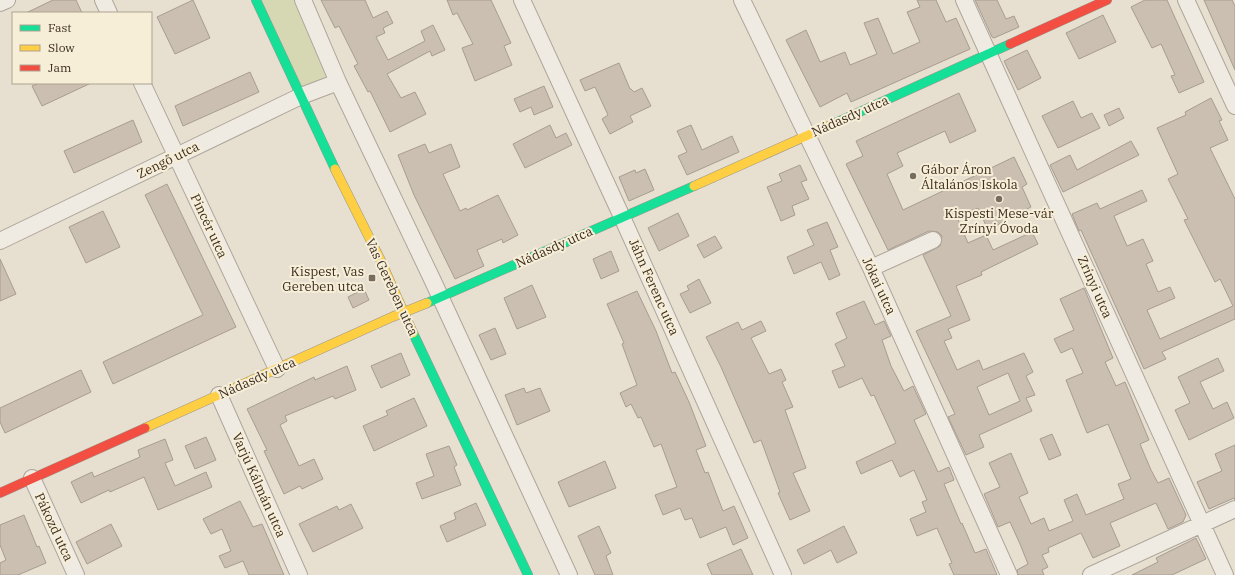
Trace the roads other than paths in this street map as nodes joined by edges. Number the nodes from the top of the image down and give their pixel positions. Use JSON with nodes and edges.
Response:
{"nodes":[{"id":1,"x":7,"y":0,"type":"edge"},
{"id":2,"x":103,"y":0,"type":"edge"},
{"id":3,"x":256,"y":0,"type":"edge"},
{"id":4,"x":303,"y":0,"type":"edge"},
{"id":5,"x":522,"y":0,"type":"edge"},
{"id":6,"x":742,"y":0,"type":"edge"},
{"id":7,"x":964,"y":0,"type":"edge"},
{"id":8,"x":1107,"y":0,"type":"edge"},
{"id":9,"x":1186,"y":0,"type":"edge"},
{"id":10,"x":0,"y":3,"type":"edge"},
{"id":11,"x":109,"y":12,"type":"edge"},
{"id":12,"x":989,"y":54,"type":"junction"},
{"id":13,"x":338,"y":82,"type":"junction"},
{"id":14,"x":142,"y":84,"type":"edge"},
{"id":15,"x":301,"y":96,"type":"junction"},
{"id":16,"x":1235,"y":106,"type":"edge"},
{"id":17,"x":806,"y":135,"type":"junction"},
{"id":18,"x":176,"y":156,"type":"junction"},
{"id":19,"x":622,"y":217,"type":"junction"},
{"id":20,"x":0,"y":240,"type":"edge"},
{"id":21,"x":933,"y":240,"type":"dead end"},
{"id":22,"x":871,"y":268,"type":"junction"},
{"id":23,"x":441,"y":298,"type":"junction"},
{"id":24,"x":403,"y":312,"type":"junction"},
{"id":25,"x":277,"y":369,"type":"junction"},
{"id":26,"x":219,"y":395,"type":"junction"},
{"id":27,"x":32,"y":478,"type":"junction"},
{"id":28,"x":0,"y":493,"type":"edge"},
{"id":29,"x":1235,"y":509,"type":"edge"},
{"id":30,"x":1202,"y":524,"type":"junction"},
{"id":31,"x":76,"y":575,"type":"edge"},
{"id":32,"x":299,"y":575,"type":"edge"},
{"id":33,"x":528,"y":575,"type":"edge"},
{"id":34,"x":569,"y":575,"type":"edge"},
{"id":35,"x":783,"y":575,"type":"edge"},
{"id":36,"x":1009,"y":575,"type":"edge"},
{"id":37,"x":1091,"y":575,"type":"edge"},
{"id":38,"x":1225,"y":575,"type":"edge"}],
"edges":[{"from":1,"to":10,"type":"street"},
{"from":2,"to":11,"type":"street"},
{"from":3,"to":15,"type":"street","name":"Vas Gereben utca"},
{"from":4,"to":13,"type":"street"},
{"from":5,"to":19,"type":"street","name":"Jáhn Ferenc utca"},
{"from":6,"to":17,"type":"street","name":"Jókai utca"},
{"from":7,"to":12,"type":"street","name":"Zrínyi utca"},
{"from":8,"to":12,"type":"street","name":"Nádasdy utca"},
{"from":9,"to":16,"type":"street"},
{"from":12,"to":17,"type":"street","name":"Nádasdy utca"},
{"from":12,"to":30,"type":"street","name":"Zrínyi utca"},
{"from":13,"to":15,"type":"street","name":"Zengő utca"},
{"from":13,"to":23,"type":"street"},
{"from":14,"to":18,"type":"street","name":"Pincér utca"},
{"from":15,"to":18,"type":"street","name":"Zengő utca"},
{"from":15,"to":24,"type":"street","name":"Vas Gereben utca"},
{"from":17,"to":19,"type":"street","name":"Nádasdy utca"},
{"from":17,"to":22,"type":"street","name":"Jókai utca"},
{"from":18,"to":20,"type":"street","name":"Zengő utca"},
{"from":18,"to":25,"type":"street","name":"Pincér utca"},
{"from":19,"to":23,"type":"street","name":"Nádasdy utca"},
{"from":19,"to":35,"type":"street","name":"Jáhn Ferenc utca"},
{"from":21,"to":22,"type":"street"},
{"from":22,"to":36,"type":"street","name":"Jókai utca"},
{"from":23,"to":24,"type":"street","name":"Nádasdy utca"},
{"from":23,"to":34,"type":"street"},
{"from":24,"to":25,"type":"street","name":"Nádasdy utca"},
{"from":24,"to":33,"type":"street","name":"Vas Gereben utca"},
{"from":25,"to":26,"type":"street","name":"Nádasdy utca"},
{"from":26,"to":27,"type":"street","name":"Nádasdy utca"},
{"from":26,"to":32,"type":"street","name":"Varjú Kálmán utca"},
{"from":27,"to":28,"type":"street","name":"Nádasdy utca"},
{"from":27,"to":31,"type":"street","name":"Pákozd utca"},
{"from":29,"to":30,"type":"street"},
{"from":30,"to":37,"type":"street"},
{"from":30,"to":38,"type":"street","name":"Zrínyi utca"}]}
